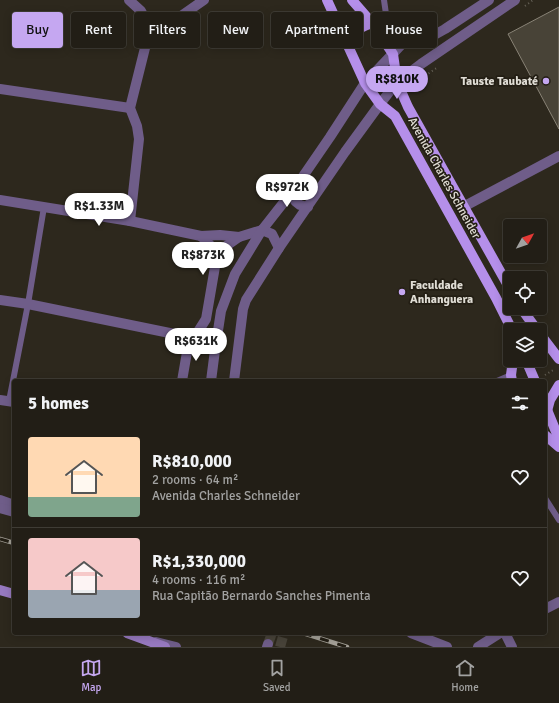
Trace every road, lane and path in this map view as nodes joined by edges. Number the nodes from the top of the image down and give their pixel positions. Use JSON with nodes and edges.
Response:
{"nodes":[{"id":1,"x":129,"y":0,"type":"edge"},
{"id":2,"x":204,"y":0,"type":"edge"},
{"id":3,"x":327,"y":0,"type":"edge"},
{"id":4,"x":352,"y":0,"type":"edge"},
{"id":5,"x":384,"y":0,"type":"edge"},
{"id":6,"x":489,"y":0,"type":"edge"},
{"id":7,"x":515,"y":0,"type":"edge"},
{"id":8,"x":142,"y":12,"type":"edge"},
{"id":9,"x":187,"y":12,"type":"edge"},
{"id":10,"x":333,"y":12,"type":"edge"},
{"id":11,"x":386,"y":12,"type":"edge"},
{"id":12,"x":371,"y":22,"type":"edge"},
{"id":13,"x":437,"y":34,"type":"edge"},
{"id":14,"x":145,"y":48,"type":"edge"},
{"id":15,"x":349,"y":48,"type":"edge"},
{"id":16,"x":389,"y":48,"type":"edge"},
{"id":17,"x":398,"y":48,"type":"edge"},
{"id":18,"x":393,"y":54,"type":"junction"},
{"id":19,"x":397,"y":82,"type":"junction"},
{"id":20,"x":365,"y":83,"type":"junction"},
{"id":21,"x":0,"y":89,"type":"edge"},
{"id":22,"x":380,"y":104,"type":"junction"},
{"id":23,"x":130,"y":108,"type":"junction"},
{"id":24,"x":559,"y":156,"type":"edge"},
{"id":25,"x":295,"y":188,"type":"junction"},
{"id":26,"x":0,"y":200,"type":"edge"},
{"id":27,"x":44,"y":207,"type":"junction"},
{"id":28,"x":308,"y":207,"type":"junction"},
{"id":29,"x":464,"y":208,"type":"junction"},
{"id":30,"x":130,"y":221,"type":"junction"},
{"id":31,"x":262,"y":230,"type":"junction"},
{"id":32,"x":201,"y":236,"type":"junction"},
{"id":33,"x":239,"y":237,"type":"junction"},
{"id":34,"x":279,"y":248,"type":"junction"},
{"id":35,"x":216,"y":261,"type":"junction"},
{"id":36,"x":503,"y":277,"type":"edge"},
{"id":37,"x":0,"y":300,"type":"edge"},
{"id":38,"x":28,"y":304,"type":"junction"},
{"id":39,"x":508,"y":323,"type":"edge"},
{"id":40,"x":194,"y":338,"type":"junction"},
{"id":41,"x":547,"y":343,"type":"edge"},
{"id":42,"x":215,"y":350,"type":"junction"},
{"id":43,"x":559,"y":359,"type":"edge"},
{"id":44,"x":512,"y":367,"type":"edge"},
{"id":45,"x":529,"y":367,"type":"edge"},
{"id":46,"x":559,"y":367,"type":"edge"},
{"id":47,"x":511,"y":378,"type":"edge"},
{"id":48,"x":13,"y":379,"type":"edge"},
{"id":49,"x":182,"y":379,"type":"edge"},
{"id":50,"x":211,"y":379,"type":"edge"},
{"id":51,"x":234,"y":379,"type":"edge"},
{"id":52,"x":534,"y":379,"type":"edge"},
{"id":53,"x":538,"y":379,"type":"edge"},
{"id":54,"x":12,"y":382,"type":"edge"},
{"id":55,"x":559,"y":385,"type":"edge"},
{"id":56,"x":8,"y":401,"type":"edge"},
{"id":57,"x":547,"y":406,"type":"edge"},
{"id":58,"x":547,"y":410,"type":"edge"},
{"id":59,"x":547,"y":438,"type":"edge"},
{"id":60,"x":559,"y":439,"type":"edge"},
{"id":61,"x":559,"y":447,"type":"edge"},
{"id":62,"x":0,"y":500,"type":"edge"},
{"id":63,"x":547,"y":501,"type":"edge"},
{"id":64,"x":12,"y":504,"type":"edge"},
{"id":65,"x":0,"y":508,"type":"edge"},
{"id":66,"x":12,"y":511,"type":"edge"},
{"id":67,"x":559,"y":520,"type":"edge"},
{"id":68,"x":0,"y":590,"type":"edge"},
{"id":69,"x":12,"y":593,"type":"edge"},
{"id":70,"x":559,"y":602,"type":"edge"},
{"id":71,"x":547,"y":608,"type":"edge"},
{"id":72,"x":133,"y":635,"type":"edge"},
{"id":73,"x":416,"y":635,"type":"edge"},
{"id":74,"x":497,"y":635,"type":"edge"},
{"id":75,"x":506,"y":635,"type":"edge"},
{"id":76,"x":148,"y":640,"type":"junction"},
{"id":77,"x":166,"y":647,"type":"edge"},
{"id":78,"x":176,"y":647,"type":"edge"},
{"id":79,"x":447,"y":647,"type":"edge"},
{"id":80,"x":478,"y":647,"type":"edge"},
{"id":81,"x":512,"y":647,"type":"edge"}],
"edges":[{"from":1,"to":8,"type":"street"},
{"from":2,"to":9,"type":"street"},
{"from":3,"to":10,"type":"main road","name":"Avenida Charles Schneider"},
{"from":4,"to":12,"type":"main road","name":"Avenida Charles Schneider"},
{"from":5,"to":11,"type":"lane"},
{"from":6,"to":13,"type":"street"},
{"from":7,"to":19,"type":"street"},
{"from":14,"to":23,"type":"street"},
{"from":15,"to":20,"type":"main road","name":"Avenida Charles Schneider"},
{"from":16,"to":18,"type":"main road","name":"Avenida Charles Schneider"},
{"from":17,"to":18,"type":"street"},
{"from":18,"to":19,"type":"main road","name":"Avenida Charles Schneider"},
{"from":18,"to":20,"type":"street"},
{"from":19,"to":22,"type":"street"},
{"from":19,"to":29,"type":"main road","name":"Avenida Charles Schneider"},
{"from":20,"to":22,"type":"main road","name":"Avenida Charles Schneider"},
{"from":20,"to":25,"type":"street"},
{"from":21,"to":23,"type":"street"},
{"from":22,"to":28,"type":"street"},
{"from":22,"to":39,"type":"main road","name":"Avenida Charles Schneider"},
{"from":23,"to":30,"type":"street"},
{"from":24,"to":29,"type":"street"},
{"from":25,"to":28,"type":"street"},
{"from":25,"to":31,"type":"street"},
{"from":26,"to":27,"type":"street"},
{"from":27,"to":30,"type":"street"},
{"from":27,"to":38,"type":"lane"},
{"from":28,"to":34,"type":"street"},
{"from":29,"to":36,"type":"main road","name":"Avenida Charles Schneider"},
{"from":30,"to":32,"type":"street"},
{"from":31,"to":33,"type":"street"},
{"from":31,"to":34,"type":"street"},
{"from":31,"to":42,"type":"street"},
{"from":32,"to":33,"type":"street"},
{"from":32,"to":35,"type":"street"},
{"from":33,"to":35,"type":"street"},
{"from":34,"to":51,"type":"street"},
{"from":35,"to":40,"type":"street"},
{"from":37,"to":38,"type":"street"},
{"from":38,"to":40,"type":"street"},
{"from":38,"to":48,"type":"lane"},
{"from":40,"to":42,"type":"street"},
{"from":40,"to":49,"type":"street"},
{"from":41,"to":43,"type":"main road"},
{"from":42,"to":50,"type":"street"},
{"from":44,"to":47,"type":"main road"},
{"from":45,"to":52,"type":"main road"},
{"from":46,"to":53,"type":"path"},
{"from":54,"to":56,"type":"lane"},
{"from":55,"to":57,"type":"main road"},
{"from":58,"to":60,"type":"main road"},
{"from":59,"to":61,"type":"main road"},
{"from":62,"to":64,"type":"street"},
{"from":63,"to":67,"type":"lane"},
{"from":65,"to":66,"type":"street"},
{"from":68,"to":69,"type":"main road"},
{"from":70,"to":71,"type":"street"},
{"from":72,"to":76,"type":"main road"},
{"from":73,"to":79,"type":"street"},
{"from":74,"to":80,"type":"street"},
{"from":75,"to":81,"type":"street"},
{"from":76,"to":77,"type":"main road"},
{"from":76,"to":78,"type":"street"}]}
